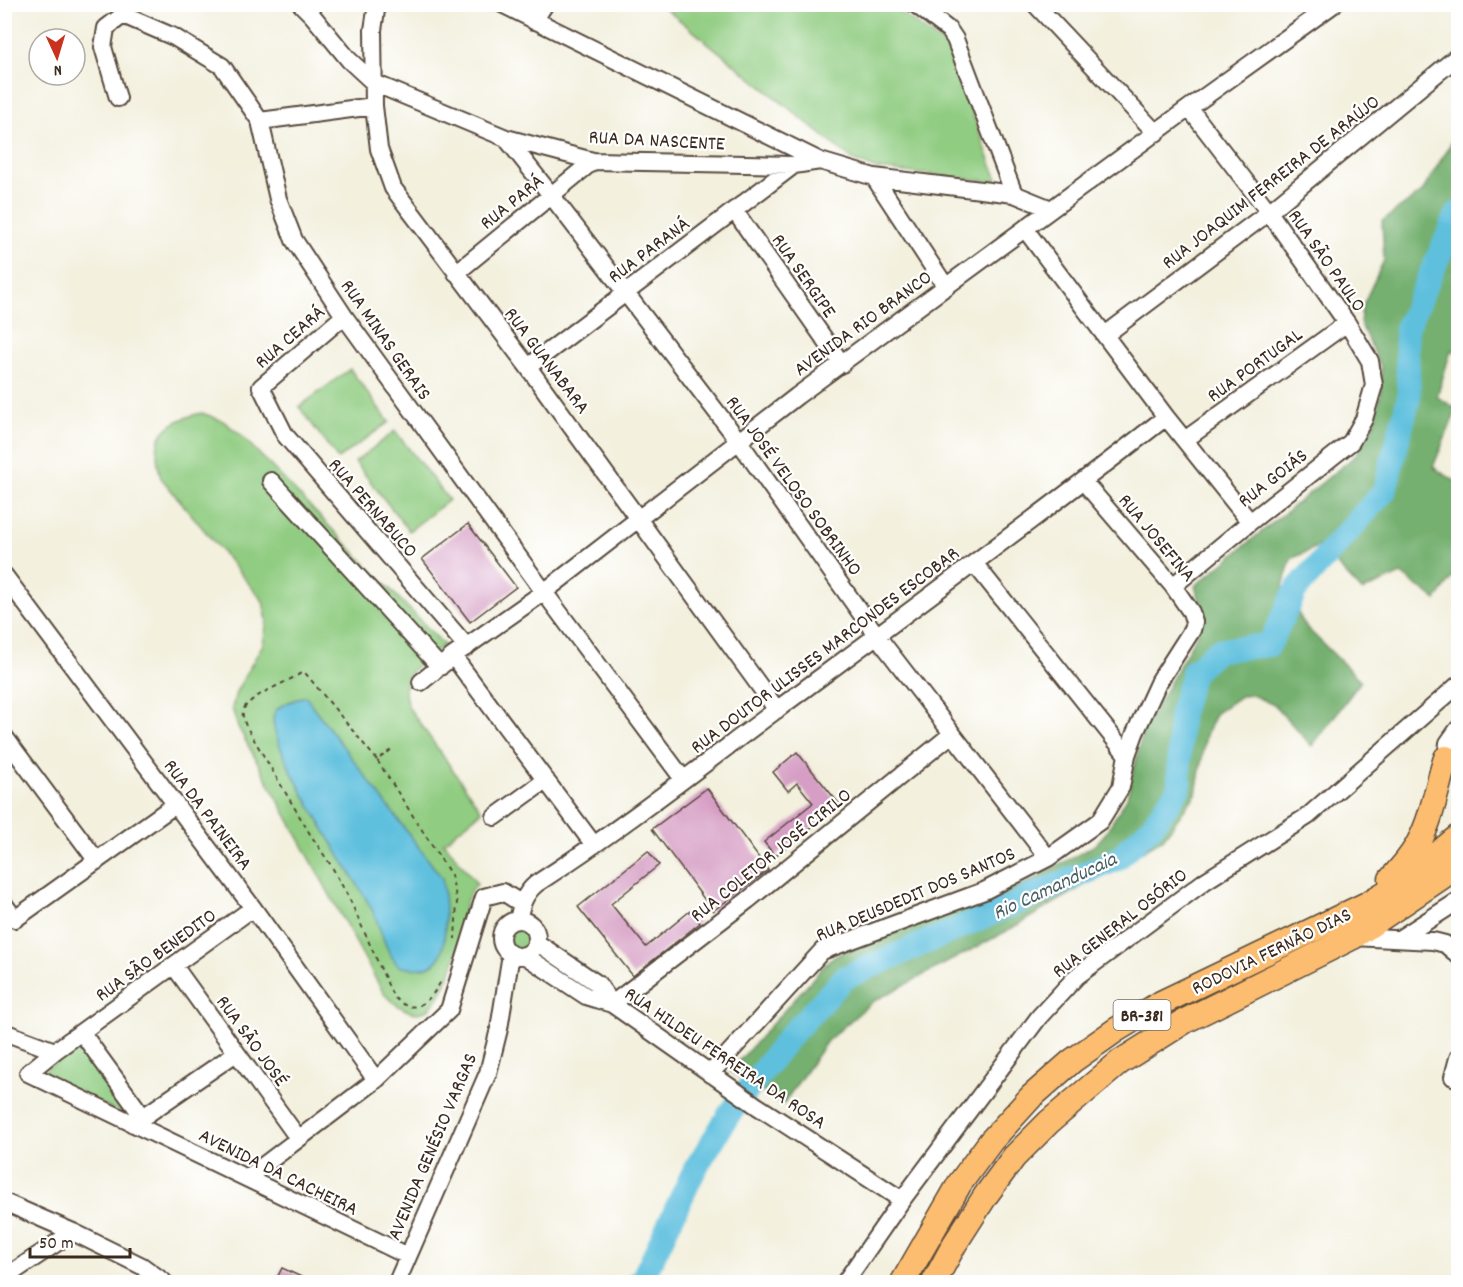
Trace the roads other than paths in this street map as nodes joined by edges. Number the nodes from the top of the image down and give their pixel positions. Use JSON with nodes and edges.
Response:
{"nodes":[{"id":1,"x":301,"y":4,"type":"edge"},
{"id":2,"x":377,"y":4,"type":"edge"},
{"id":3,"x":502,"y":4,"type":"edge"},
{"id":4,"x":545,"y":4,"type":"edge"},
{"id":5,"x":915,"y":4,"type":"edge"},
{"id":6,"x":1035,"y":4,"type":"edge"},
{"id":7,"x":1334,"y":4,"type":"edge"},
{"id":8,"x":534,"y":21,"type":"junction"},
{"id":9,"x":1458,"y":56,"type":"edge"},
{"id":10,"x":374,"y":83,"type":"junction"},
{"id":11,"x":118,"y":98,"type":"dead end"},
{"id":12,"x":374,"y":106,"type":"junction"},
{"id":13,"x":1189,"y":108,"type":"junction"},
{"id":14,"x":260,"y":121,"type":"junction"},
{"id":15,"x":1156,"y":133,"type":"junction"},
{"id":16,"x":506,"y":138,"type":"junction"},
{"id":17,"x":820,"y":160,"type":"junction"},
{"id":18,"x":593,"y":161,"type":"junction"},
{"id":19,"x":794,"y":165,"type":"junction"},
{"id":20,"x":874,"y":177,"type":"junction"},
{"id":21,"x":1014,"y":194,"type":"junction"},
{"id":22,"x":551,"y":195,"type":"junction"},
{"id":23,"x":1052,"y":209,"type":"junction"},
{"id":24,"x":734,"y":210,"type":"junction"},
{"id":25,"x":1269,"y":212,"type":"junction"},
{"id":26,"x":1025,"y":229,"type":"junction"},
{"id":27,"x":456,"y":273,"type":"junction"},
{"id":28,"x":946,"y":287,"type":"junction"},
{"id":29,"x":625,"y":293,"type":"junction"},
{"id":30,"x":344,"y":316,"type":"junction"},
{"id":31,"x":1347,"y":323,"type":"junction"},
{"id":32,"x":1105,"y":335,"type":"junction"},
{"id":33,"x":842,"y":364,"type":"junction"},
{"id":34,"x":528,"y":367,"type":"junction"},
{"id":35,"x":1374,"y":385,"type":"joint"},
{"id":36,"x":261,"y":387,"type":"joint"},
{"id":37,"x":1166,"y":417,"type":"junction"},
{"id":38,"x":1186,"y":439,"type":"junction"},
{"id":39,"x":738,"y":440,"type":"junction"},
{"id":40,"x":271,"y":481,"type":"dead end"},
{"id":41,"x":1083,"y":482,"type":"junction"},
{"id":42,"x":639,"y":519,"type":"junction"},
{"id":43,"x":1250,"y":522,"type":"junction"},
{"id":44,"x":974,"y":563,"type":"junction"},
{"id":45,"x":4,"y":575,"type":"edge"},
{"id":46,"x":1173,"y":586,"type":"junction"},
{"id":47,"x":544,"y":592,"type":"junction"},
{"id":48,"x":1194,"y":622,"type":"joint"},
{"id":49,"x":877,"y":636,"type":"junction"},
{"id":50,"x":453,"y":657,"type":"junction"},
{"id":51,"x":421,"y":682,"type":"dead end"},
{"id":52,"x":1458,"y":685,"type":"edge"},
{"id":53,"x":777,"y":710,"type":"junction"},
{"id":54,"x":1458,"y":729,"type":"edge"},
{"id":55,"x":952,"y":734,"type":"junction"},
{"id":56,"x":4,"y":736,"type":"edge"},
{"id":57,"x":1127,"y":755,"type":"junction"},
{"id":58,"x":1446,"y":758,"type":"junction"},
{"id":59,"x":683,"y":779,"type":"junction"},
{"id":60,"x":1458,"y":779,"type":"edge"},
{"id":61,"x":546,"y":780,"type":"junction"},
{"id":62,"x":176,"y":804,"type":"junction"},
{"id":63,"x":495,"y":817,"type":"dead end"},
{"id":64,"x":1458,"y":837,"type":"edge"},
{"id":65,"x":594,"y":844,"type":"junction"},
{"id":66,"x":1048,"y":858,"type":"junction"},
{"id":67,"x":97,"y":861,"type":"junction"},
{"id":68,"x":1458,"y":866,"type":"edge"},
{"id":69,"x":1458,"y":901,"type":"edge"},
{"id":70,"x":4,"y":904,"type":"edge"},
{"id":71,"x":1367,"y":904,"type":"junction"},
{"id":72,"x":253,"y":909,"type":"junction"},
{"id":73,"x":520,"y":912,"type":"junction"},
{"id":74,"x":1353,"y":937,"type":"junction"},
{"id":75,"x":1399,"y":939,"type":"junction"},
{"id":76,"x":536,"y":942,"type":"junction"},
{"id":77,"x":517,"y":954,"type":"junction"},
{"id":78,"x":1458,"y":955,"type":"edge"},
{"id":79,"x":174,"y":966,"type":"junction"},
{"id":80,"x":612,"y":1004,"type":"junction"},
{"id":81,"x":4,"y":1032,"type":"edge"},
{"id":82,"x":82,"y":1033,"type":"junction"},
{"id":83,"x":55,"y":1052,"type":"junction"},
{"id":84,"x":236,"y":1053,"type":"junction"},
{"id":85,"x":1458,"y":1058,"type":"edge"},
{"id":86,"x":710,"y":1074,"type":"junction"},
{"id":87,"x":1453,"y":1077,"type":"dead end"},
{"id":88,"x":376,"y":1080,"type":"junction"},
{"id":89,"x":138,"y":1121,"type":"junction"},
{"id":90,"x":298,"y":1138,"type":"junction"},
{"id":91,"x":247,"y":1178,"type":"junction"},
{"id":92,"x":902,"y":1200,"type":"junction"},
{"id":93,"x":4,"y":1202,"type":"edge"},
{"id":94,"x":73,"y":1232,"type":"junction"},
{"id":95,"x":408,"y":1256,"type":"junction"},
{"id":96,"x":4,"y":1278,"type":"edge"},
{"id":97,"x":164,"y":1282,"type":"edge"},
{"id":98,"x":397,"y":1282,"type":"edge"},
{"id":99,"x":845,"y":1282,"type":"edge"},
{"id":100,"x":903,"y":1282,"type":"edge"},
{"id":101,"x":934,"y":1282,"type":"edge"}],
"edges":[{"from":1,"to":10,"type":"street","name":"RUA DA NASCENTE"},
{"from":2,"to":10,"type":"street","name":"RUA GUANABARA"},
{"from":3,"to":8,"type":"street"},
{"from":4,"to":8,"type":"street"},
{"from":5,"to":21,"type":"street"},
{"from":6,"to":15,"type":"street"},
{"from":7,"to":13,"type":"street","name":"AVENIDA RIO BRANCO"},
{"from":8,"to":17,"type":"street"},
{"from":9,"to":25,"type":"street","name":"RUA JOAQUIM FERREIRA DE ARAÚJO"},
{"from":10,"to":12,"type":"street","name":"RUA GUANABARA"},
{"from":10,"to":16,"type":"street","name":"RUA DA NASCENTE"},
{"from":11,"to":14,"type":"street","name":"RUA MINAS GERAIS"},
{"from":12,"to":14,"type":"street"},
{"from":12,"to":27,"type":"street","name":"RUA GUANABARA"},
{"from":13,"to":15,"type":"street","name":"AVENIDA RIO BRANCO"},
{"from":13,"to":25,"type":"street","name":"RUA SÃO PAULO"},
{"from":14,"to":30,"type":"street","name":"RUA MINAS GERAIS"},
{"from":15,"to":23,"type":"street","name":"AVENIDA RIO BRANCO"},
{"from":16,"to":18,"type":"street","name":"RUA DA NASCENTE"},
{"from":16,"to":22,"type":"street","name":"RUA JOSÉ VELOSO SOBRINHO"},
{"from":17,"to":19,"type":"street","name":"RUA DA NASCENTE"},
{"from":17,"to":20,"type":"street","name":"RUA DA NASCENTE"},
{"from":18,"to":19,"type":"street","name":"RUA DA NASCENTE"},
{"from":18,"to":22,"type":"street","name":"RUA PARÁ"},
{"from":19,"to":24,"type":"street","name":"RUA PARANÁ"},
{"from":20,"to":21,"type":"street","name":"RUA DA NASCENTE"},
{"from":20,"to":28,"type":"street"},
{"from":21,"to":23,"type":"street","name":"RUA DA NASCENTE"},
{"from":22,"to":27,"type":"street","name":"RUA PARÁ"},
{"from":22,"to":29,"type":"street","name":"RUA JOSÉ VELOSO SOBRINHO"},
{"from":23,"to":26,"type":"street","name":"AVENIDA RIO BRANCO"},
{"from":24,"to":29,"type":"street","name":"RUA PARANÁ"},
{"from":24,"to":33,"type":"street","name":"RUA SERGIPE"},
{"from":25,"to":31,"type":"street","name":"RUA SÃO PAULO"},
{"from":25,"to":32,"type":"street","name":"RUA JOAQUIM FERREIRA DE ARAÚJO"},
{"from":26,"to":28,"type":"street","name":"AVENIDA RIO BRANCO"},
{"from":26,"to":32,"type":"street"},
{"from":27,"to":34,"type":"street","name":"RUA GUANABARA"},
{"from":28,"to":33,"type":"street","name":"AVENIDA RIO BRANCO"},
{"from":29,"to":34,"type":"street","name":"RUA PARANÁ"},
{"from":29,"to":39,"type":"street","name":"RUA JOSÉ VELOSO SOBRINHO"},
{"from":30,"to":36,"type":"street","name":"RUA CEARÁ"},
{"from":30,"to":47,"type":"street","name":"RUA MINAS GERAIS"},
{"from":31,"to":35,"type":"street","name":"RUA SÃO PAULO"},
{"from":31,"to":38,"type":"street","name":"RUA PORTUGAL"},
{"from":32,"to":37,"type":"street"},
{"from":33,"to":39,"type":"street","name":"AVENIDA RIO BRANCO"},
{"from":34,"to":42,"type":"street","name":"RUA GUANABARA"},
{"from":35,"to":43,"type":"street","name":"RUA GOIÁS"},
{"from":36,"to":50,"type":"street","name":"RUA PERNABUCO"},
{"from":37,"to":38,"type":"street"},
{"from":37,"to":41,"type":"street","name":"RUA DOUTOR ULISSES MARCONDES ESCOBAR"},
{"from":38,"to":43,"type":"street"},
{"from":39,"to":42,"type":"street","name":"AVENIDA RIO BRANCO"},
{"from":39,"to":49,"type":"street","name":"RUA JOSÉ VELOSO SOBRINHO"},
{"from":40,"to":50,"type":"street"},
{"from":41,"to":44,"type":"street","name":"RUA DOUTOR ULISSES MARCONDES ESCOBAR"},
{"from":41,"to":46,"type":"street","name":"RUA JOSEFINA"},
{"from":42,"to":47,"type":"street","name":"AVENIDA RIO BRANCO"},
{"from":42,"to":53,"type":"street","name":"RUA GUANABARA"},
{"from":43,"to":46,"type":"street","name":"RUA GOIÁS"},
{"from":44,"to":49,"type":"street","name":"RUA DOUTOR ULISSES MARCONDES ESCOBAR"},
{"from":44,"to":57,"type":"street"},
{"from":45,"to":62,"type":"street","name":"RUA DA PAINEIRA"},
{"from":46,"to":48,"type":"street","name":"RUA JOSEFINA"},
{"from":47,"to":50,"type":"street","name":"AVENIDA RIO BRANCO"},
{"from":47,"to":59,"type":"street","name":"RUA MINAS GERAIS"},
{"from":48,"to":57,"type":"street","name":"RUA DEUSDEDIT DOS SANTOS"},
{"from":49,"to":53,"type":"street","name":"RUA DOUTOR ULISSES MARCONDES ESCOBAR"},
{"from":49,"to":55,"type":"street","name":"RUA JOSÉ VELOSO SOBRINHO"},
{"from":50,"to":51,"type":"street","name":"AVENIDA RIO BRANCO"},
{"from":50,"to":61,"type":"street"},
{"from":52,"to":92,"type":"street","name":"RUA GENERAL OSÓRIO"},
{"from":53,"to":59,"type":"street","name":"RUA DOUTOR ULISSES MARCONDES ESCOBAR"},
{"from":54,"to":58,"type":"street"},
{"from":55,"to":66,"type":"street","name":"RUA JOSÉ VELOSO SOBRINHO"},
{"from":55,"to":80,"type":"street","name":"RUA COLETOR JOSÉ CIRILO"},
{"from":56,"to":67,"type":"street"},
{"from":57,"to":66,"type":"street","name":"RUA DEUSDEDIT DOS SANTOS"},
{"from":58,"to":60,"type":"highway"},
{"from":58,"to":71,"type":"highway"},
{"from":59,"to":65,"type":"street","name":"RUA DOUTOR ULISSES MARCONDES ESCOBAR"},
{"from":61,"to":63,"type":"street"},
{"from":61,"to":65,"type":"street"},
{"from":62,"to":67,"type":"street"},
{"from":62,"to":72,"type":"street","name":"RUA DA PAINEIRA"},
{"from":64,"to":71,"type":"highway","name":"RODOVIA FERNÃO DIAS","number":"BR-381"},
{"from":65,"to":73,"type":"street","name":"RUA DOUTOR ULISSES MARCONDES ESCOBAR"},
{"from":66,"to":86,"type":"street","name":"RUA DEUSDEDIT DOS SANTOS"},
{"from":67,"to":70,"type":"street"},
{"from":68,"to":74,"type":"highway","name":"RODOVIA FERNÃO DIAS","number":"BR-381"},
{"from":69,"to":75,"type":"street"},
{"from":71,"to":100,"type":"highway","name":"RODOVIA FERNÃO DIAS","number":"BR-381"},
{"from":72,"to":79,"type":"street","name":"RUA SÃO BENEDITO"},
{"from":72,"to":88,"type":"street","name":"RUA DA PAINEIRA"},
{"from":73,"to":76,"type":"street"},
{"from":73,"to":77,"type":"street"},
{"from":73,"to":88,"type":"street"},
{"from":74,"to":75,"type":"street"},
{"from":74,"to":101,"type":"highway","name":"RODOVIA FERNÃO DIAS","number":"BR-381"},
{"from":75,"to":78,"type":"street"},
{"from":76,"to":77,"type":"street"},
{"from":76,"to":80,"type":"street"},
{"from":77,"to":80,"type":"street","name":"RUA HILDEU FERREIRA DA ROSA"},
{"from":77,"to":95,"type":"street","name":"AVENIDA GENÉSIO VARGAS"},
{"from":79,"to":82,"type":"street","name":"RUA SÃO BENEDITO"},
{"from":79,"to":84,"type":"street","name":"RUA SÃO JOSÉ"},
{"from":80,"to":86,"type":"street","name":"RUA HILDEU FERREIRA DA ROSA"},
{"from":81,"to":83,"type":"street"},
{"from":82,"to":83,"type":"street","name":"RUA SÃO BENEDITO"},
{"from":82,"to":89,"type":"street"},
{"from":83,"to":89,"type":"street","name":"AVENIDA DA CACHEIRA"},
{"from":84,"to":89,"type":"street"},
{"from":84,"to":90,"type":"street","name":"RUA SÃO JOSÉ"},
{"from":85,"to":87,"type":"street"},
{"from":86,"to":92,"type":"street","name":"RUA HILDEU FERREIRA DA ROSA"},
{"from":88,"to":90,"type":"street"},
{"from":89,"to":91,"type":"street","name":"AVENIDA DA CACHEIRA"},
{"from":90,"to":91,"type":"street"},
{"from":91,"to":95,"type":"street","name":"AVENIDA DA CACHEIRA"},
{"from":92,"to":99,"type":"street","name":"RUA GENERAL OSÓRIO"},
{"from":93,"to":94,"type":"street"},
{"from":94,"to":96,"type":"street"},
{"from":94,"to":97,"type":"street"},
{"from":95,"to":98,"type":"street","name":"AVENIDA GENÉSIO VARGAS"}]}
